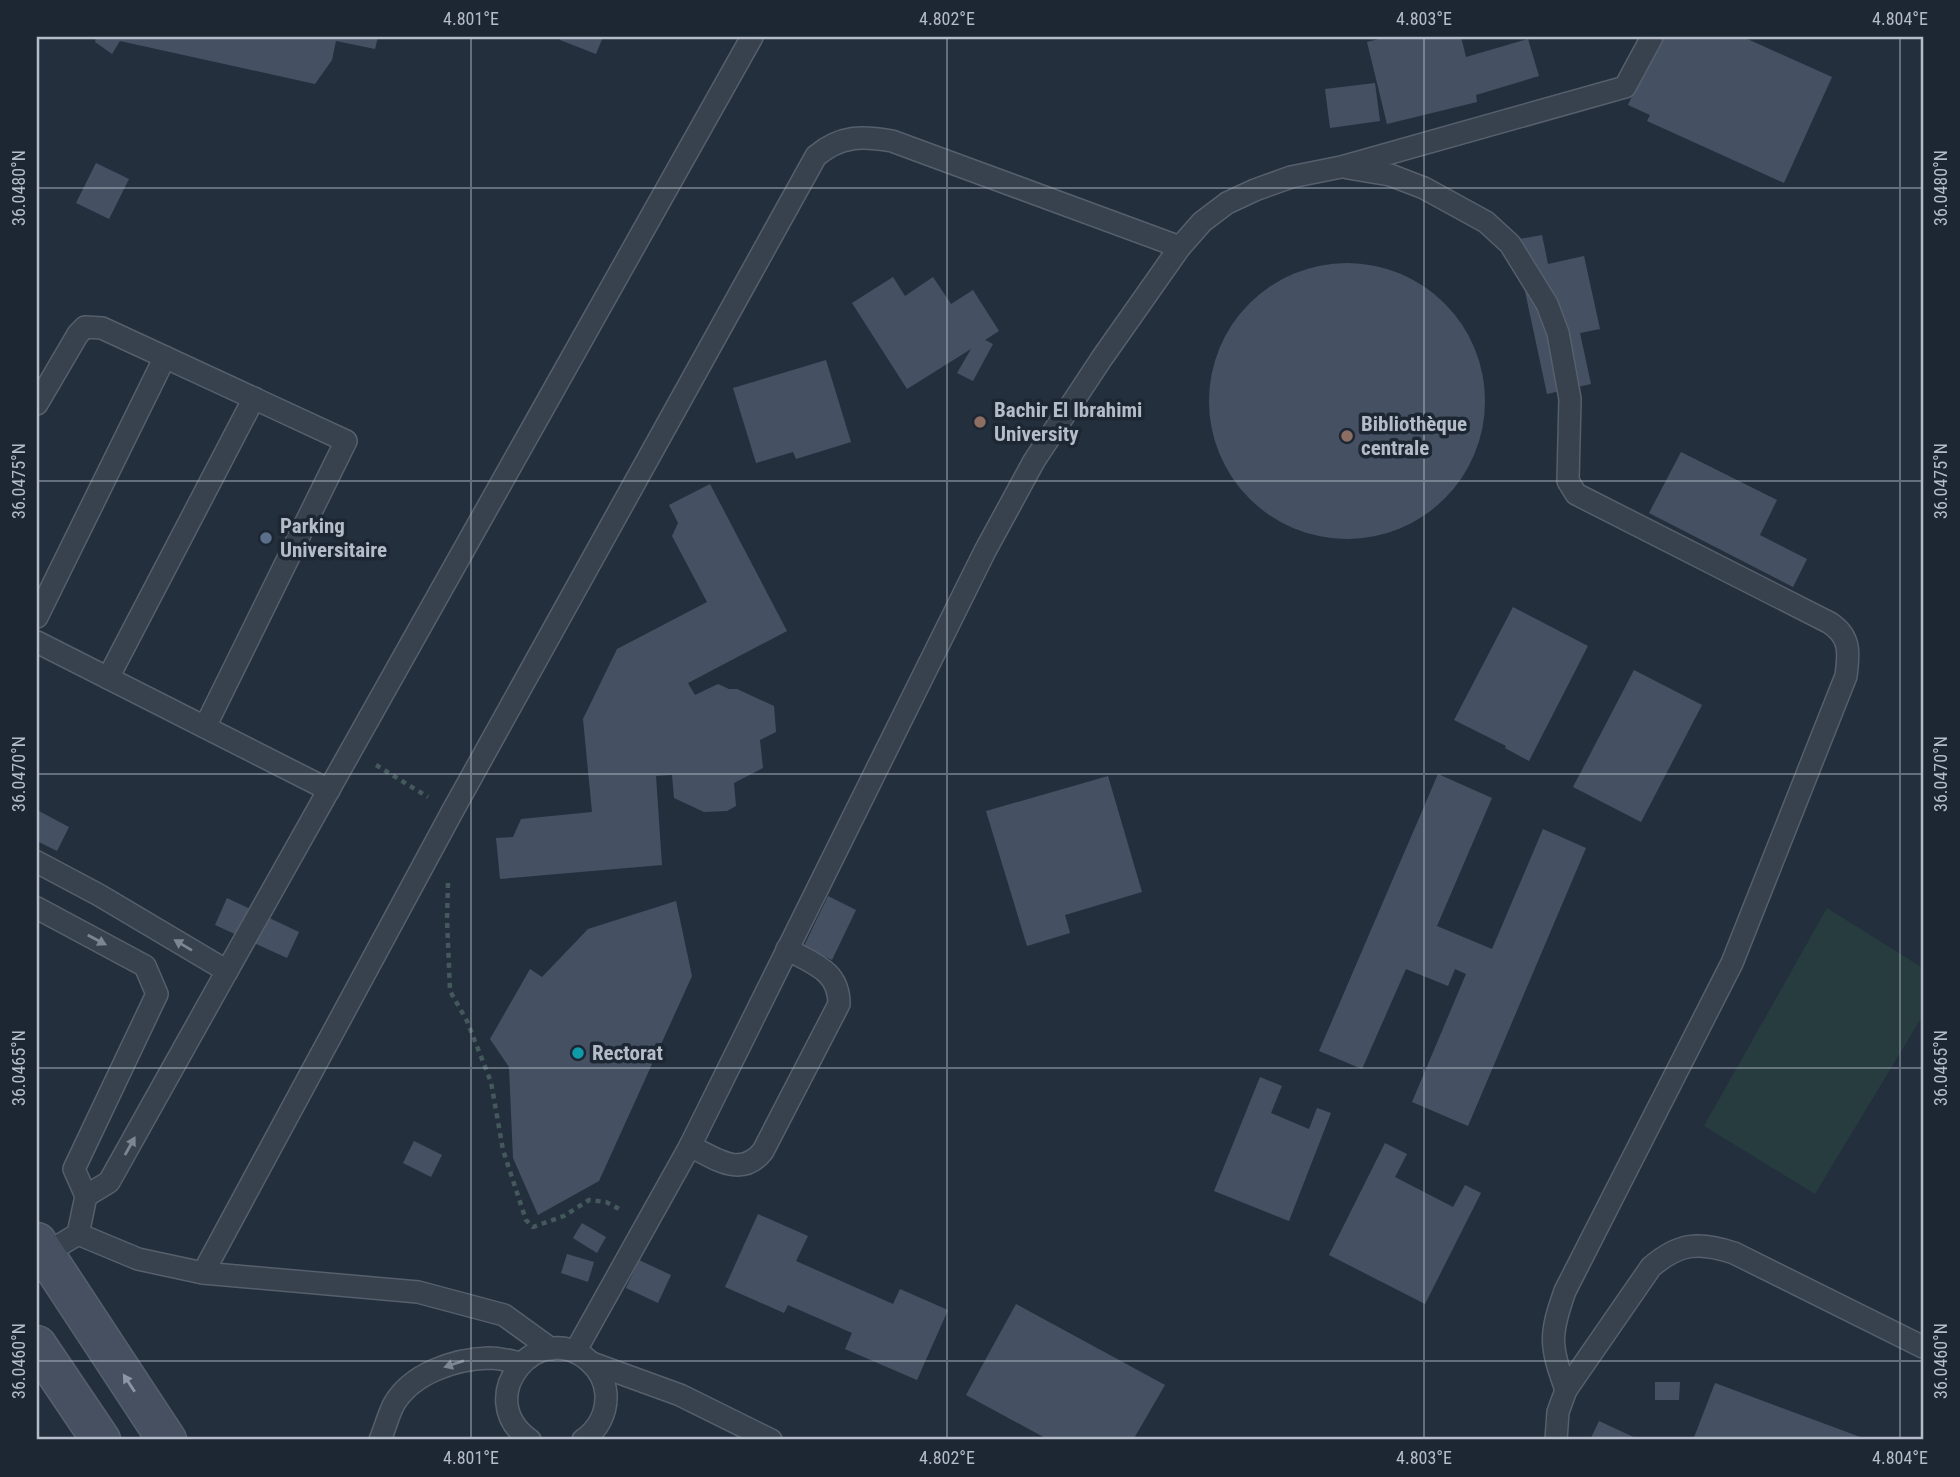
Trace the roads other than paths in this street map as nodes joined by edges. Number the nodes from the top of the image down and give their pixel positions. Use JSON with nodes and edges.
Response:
{"nodes":[{"id":1,"x":752,"y":37,"type":"edge"},
{"id":2,"x":1652,"y":37,"type":"edge"},
{"id":3,"x":1340,"y":167,"type":"junction"},
{"id":4,"x":1180,"y":247,"type":"junction"},
{"id":5,"x":165,"y":357,"type":"junction"},
{"id":6,"x":254,"y":398,"type":"junction"},
{"id":7,"x":37,"y":404,"type":"edge"},
{"id":8,"x":37,"y":617,"type":"edge"},
{"id":9,"x":37,"y":642,"type":"edge"},
{"id":10,"x":108,"y":678,"type":"junction"},
{"id":11,"x":205,"y":727,"type":"junction"},
{"id":12,"x":330,"y":790,"type":"junction"},
{"id":13,"x":37,"y":862,"type":"edge"},
{"id":14,"x":37,"y":908,"type":"edge"},
{"id":15,"x":787,"y":949,"type":"junction"},
{"id":16,"x":228,"y":971,"type":"junction"},
{"id":17,"x":690,"y":1146,"type":"junction"},
{"id":18,"x":86,"y":1196,"type":"junction"},
{"id":19,"x":78,"y":1234,"type":"junction"},
{"id":20,"x":41,"y":1248,"type":"edge"},
{"id":21,"x":203,"y":1273,"type":"junction"},
{"id":22,"x":37,"y":1345,"type":"edge"},
{"id":23,"x":1923,"y":1347,"type":"edge"},
{"id":24,"x":551,"y":1349,"type":"junction"},
{"id":25,"x":583,"y":1358,"type":"junction"},
{"id":26,"x":522,"y":1363,"type":"junction"},
{"id":27,"x":37,"y":1379,"type":"edge"},
{"id":28,"x":1566,"y":1390,"type":"junction"},
{"id":29,"x":92,"y":1427,"type":"edge"},
{"id":30,"x":167,"y":1440,"type":"edge"},
{"id":31,"x":380,"y":1440,"type":"edge"},
{"id":32,"x":530,"y":1440,"type":"edge"},
{"id":33,"x":583,"y":1440,"type":"edge"},
{"id":34,"x":771,"y":1440,"type":"edge"},
{"id":35,"x":1556,"y":1440,"type":"edge"}],
"edges":[{"from":1,"to":12,"type":"lane"},
{"from":2,"to":3,"type":"lane"},
{"from":3,"to":4,"type":"lane"},
{"from":3,"to":28,"type":"lane"},
{"from":4,"to":15,"type":"lane"},
{"from":4,"to":21,"type":"lane"},
{"from":5,"to":6,"type":"lane"},
{"from":5,"to":7,"type":"lane"},
{"from":5,"to":8,"type":"lane"},
{"from":6,"to":10,"type":"lane"},
{"from":6,"to":11,"type":"lane"},
{"from":9,"to":10,"type":"lane"},
{"from":10,"to":11,"type":"lane"},
{"from":11,"to":12,"type":"lane"},
{"from":12,"to":16,"type":"lane"},
{"from":16,"to":13,"type":"lane","one_way":true},
{"from":14,"to":18,"type":"lane","one_way":true},
{"from":15,"to":17,"type":"lane"},
{"from":15,"to":17,"type":"lane"},
{"from":18,"to":16,"type":"lane","one_way":true},
{"from":17,"to":25,"type":"lane"},
{"from":18,"to":19,"type":"lane"},
{"from":19,"to":20,"type":"lane"},
{"from":19,"to":21,"type":"lane"},
{"from":30,"to":20,"type":"main road","one_way":true},
{"from":21,"to":24,"type":"lane"},
{"from":22,"to":29,"type":"main road"},
{"from":23,"to":28,"type":"lane"},
{"from":24,"to":25,"type":"lane"},
{"from":24,"to":26,"type":"lane"},
{"from":25,"to":33,"type":"lane"},
{"from":25,"to":34,"type":"lane"},
{"from":26,"to":31,"type":"lane","one_way":true},
{"from":26,"to":32,"type":"lane"},
{"from":27,"to":29,"type":"lane"},
{"from":28,"to":35,"type":"lane"}]}
